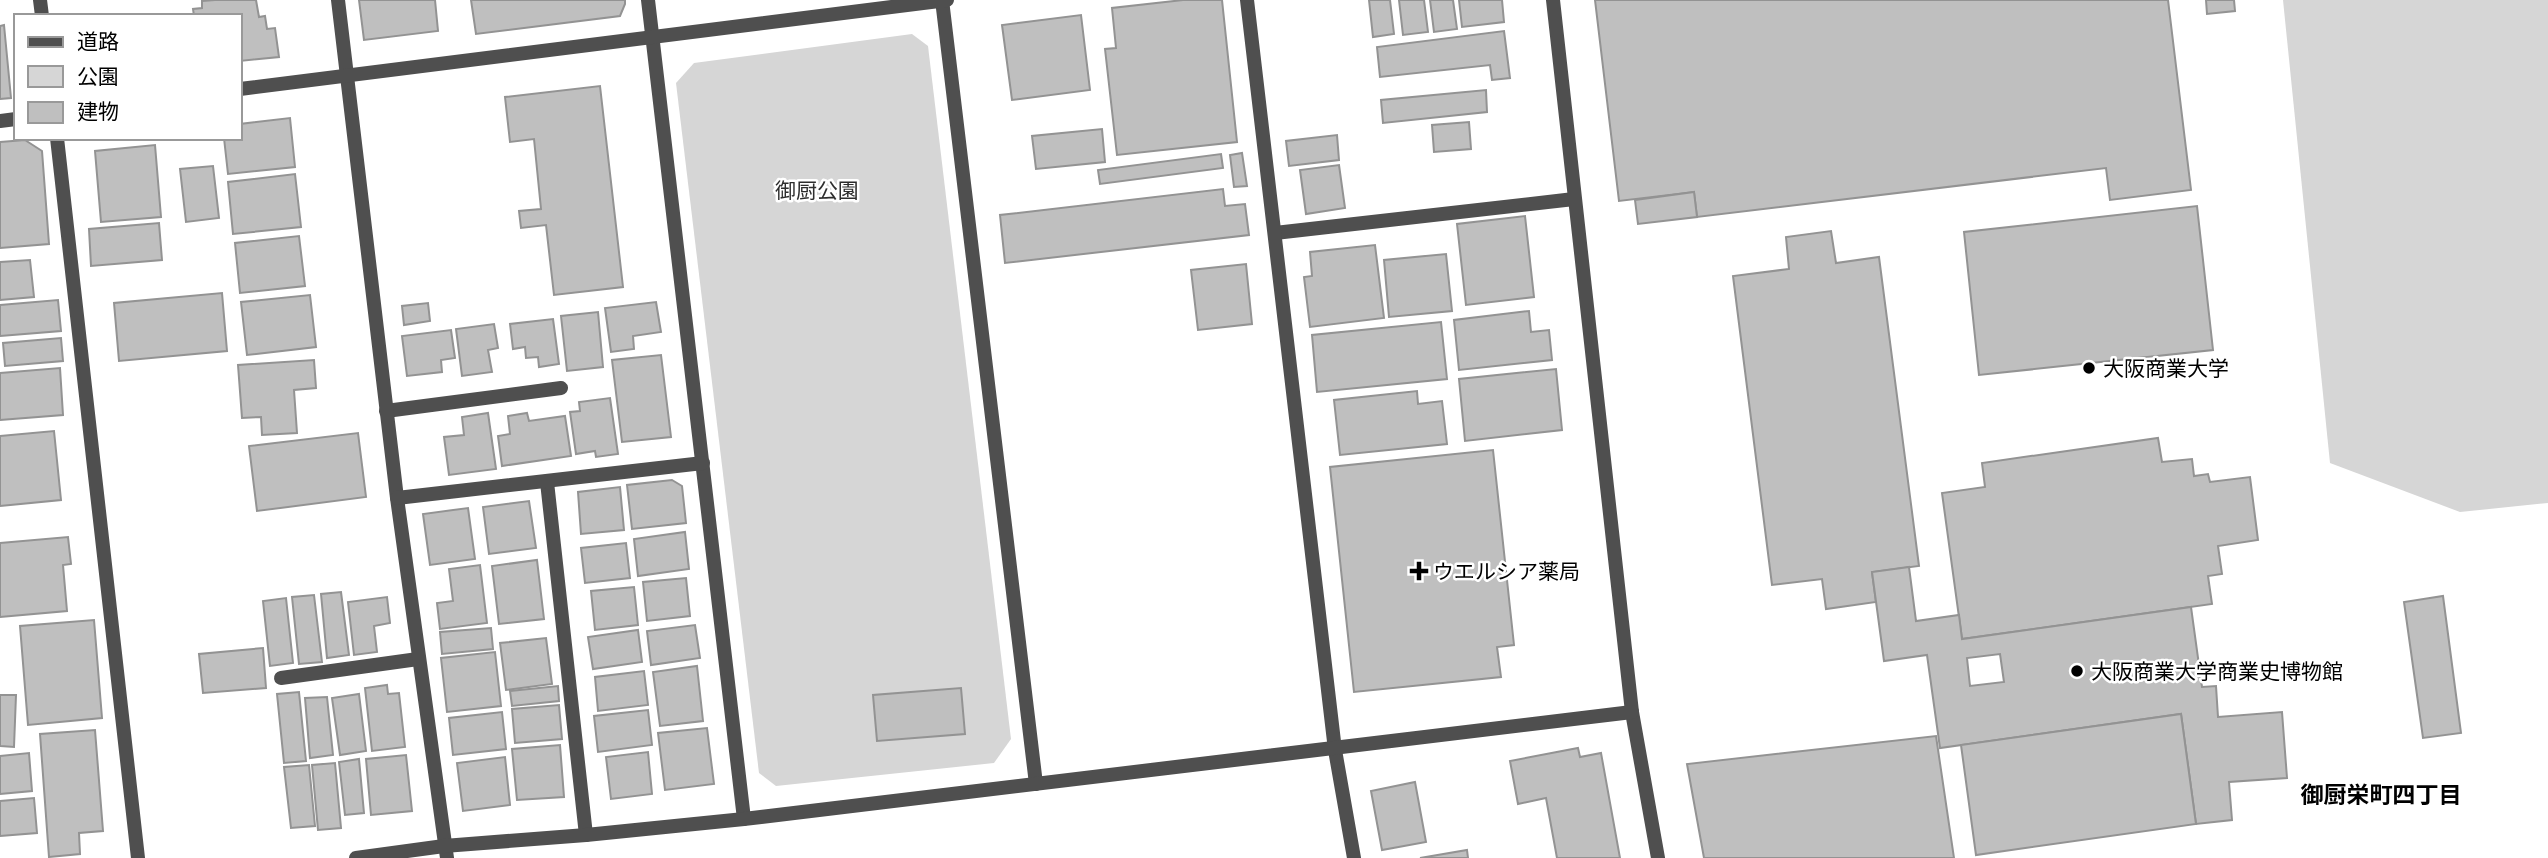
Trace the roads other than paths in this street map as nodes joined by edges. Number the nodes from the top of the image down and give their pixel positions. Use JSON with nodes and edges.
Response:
{"nodes":[{"id":1,"x":338,"y":0,"type":"edge"},
{"id":2,"x":648,"y":0,"type":"edge"},
{"id":3,"x":944,"y":0,"type":"edge"},
{"id":4,"x":1247,"y":0,"type":"edge"},
{"id":5,"x":1553,"y":0,"type":"edge"},
{"id":6,"x":652,"y":37,"type":"junction"},
{"id":7,"x":348,"y":75,"type":"junction"},
{"id":8,"x":242,"y":89,"type":"edge"},
{"id":9,"x":57,"y":140,"type":"edge"},
{"id":10,"x":1574,"y":199,"type":"junction"},
{"id":11,"x":1275,"y":233,"type":"junction"},
{"id":12,"x":561,"y":388,"type":"dead end"},
{"id":13,"x":386,"y":411,"type":"junction"},
{"id":14,"x":703,"y":463,"type":"junction"},
{"id":15,"x":547,"y":482,"type":"junction"},
{"id":16,"x":397,"y":498,"type":"junction"},
{"id":17,"x":418,"y":659,"type":"junction"},
{"id":18,"x":282,"y":678,"type":"dead end"},
{"id":19,"x":1632,"y":712,"type":"junction"},
{"id":20,"x":1335,"y":750,"type":"junction"},
{"id":21,"x":1036,"y":783,"type":"junction"},
{"id":22,"x":744,"y":819,"type":"junction"},
{"id":23,"x":586,"y":835,"type":"junction"},
{"id":24,"x":445,"y":852,"type":"edge"},
{"id":25,"x":138,"y":858,"type":"edge"},
{"id":26,"x":356,"y":858,"type":"edge"},
{"id":27,"x":1354,"y":858,"type":"edge"},
{"id":28,"x":1658,"y":858,"type":"edge"}],
"edges":[{"from":1,"to":7,"type":"street"},
{"from":2,"to":6,"type":"street"},
{"from":3,"to":6,"type":"street"},
{"from":3,"to":21,"type":"street"},
{"from":4,"to":11,"type":"street"},
{"from":5,"to":10,"type":"street"},
{"from":6,"to":7,"type":"street"},
{"from":6,"to":14,"type":"street"},
{"from":7,"to":8,"type":"street"},
{"from":7,"to":13,"type":"street"},
{"from":9,"to":25,"type":"street"},
{"from":10,"to":11,"type":"street"},
{"from":10,"to":19,"type":"street"},
{"from":11,"to":20,"type":"street"},
{"from":12,"to":13,"type":"street"},
{"from":13,"to":16,"type":"street"},
{"from":14,"to":15,"type":"street"},
{"from":14,"to":22,"type":"street"},
{"from":15,"to":16,"type":"street"},
{"from":15,"to":23,"type":"street"},
{"from":16,"to":17,"type":"street"},
{"from":17,"to":18,"type":"street"},
{"from":17,"to":24,"type":"street"},
{"from":19,"to":20,"type":"street"},
{"from":19,"to":28,"type":"street"},
{"from":20,"to":21,"type":"street"},
{"from":20,"to":27,"type":"street"},
{"from":21,"to":22,"type":"street"},
{"from":22,"to":23,"type":"street"},
{"from":23,"to":24,"type":"street"},
{"from":24,"to":26,"type":"street"}]}
